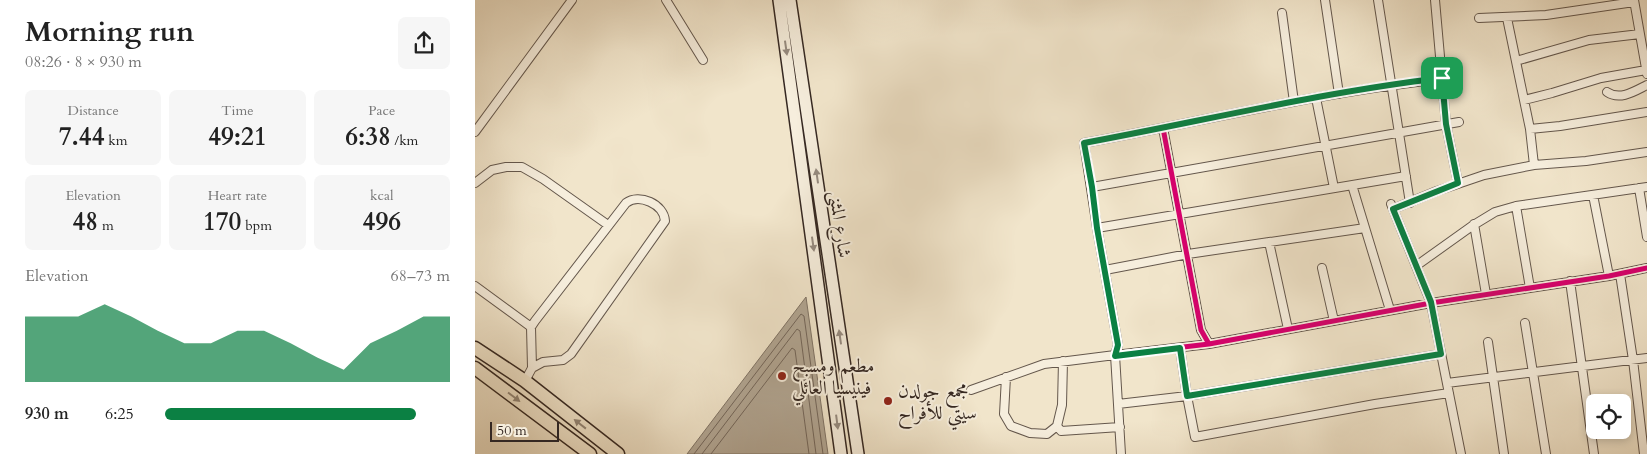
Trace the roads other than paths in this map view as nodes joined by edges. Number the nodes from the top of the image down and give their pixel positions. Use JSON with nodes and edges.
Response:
{"nodes":[{"id":1,"x":666,"y":0,"type":"edge"},
{"id":2,"x":779,"y":0,"type":"edge"},
{"id":3,"x":790,"y":0,"type":"edge"},
{"id":4,"x":1325,"y":0,"type":"edge"},
{"id":5,"x":1378,"y":0,"type":"edge"},
{"id":6,"x":1435,"y":0,"type":"edge"},
{"id":7,"x":570,"y":1,"type":"edge"},
{"id":8,"x":1634,"y":1,"type":"edge"},
{"id":9,"x":1282,"y":13,"type":"dead end"},
{"id":10,"x":1479,"y":18,"type":"dead end"},
{"id":11,"x":1507,"y":18,"type":"junction"},
{"id":12,"x":1640,"y":34,"type":"junction"},
{"id":13,"x":703,"y":60,"type":"dead end"},
{"id":14,"x":1516,"y":61,"type":"junction"},
{"id":15,"x":1647,"y":72,"type":"edge"},
{"id":16,"x":1442,"y":78,"type":"junction"},
{"id":17,"x":1391,"y":84,"type":"junction"},
{"id":18,"x":1647,"y":85,"type":"edge"},
{"id":19,"x":1607,"y":92,"type":"dead end"},
{"id":20,"x":1339,"y":94,"type":"junction"},
{"id":21,"x":1316,"y":98,"type":"junction"},
{"id":22,"x":1524,"y":100,"type":"junction"},
{"id":23,"x":1294,"y":102,"type":"junction"},
{"id":24,"x":1647,"y":112,"type":"edge"},
{"id":25,"x":1459,"y":122,"type":"dead end"},
{"id":26,"x":1446,"y":124,"type":"junction"},
{"id":27,"x":1163,"y":128,"type":"junction"},
{"id":28,"x":1530,"y":130,"type":"junction"},
{"id":29,"x":475,"y":132,"type":"edge"},
{"id":30,"x":1399,"y":133,"type":"junction"},
{"id":31,"x":1326,"y":146,"type":"junction"},
{"id":32,"x":1647,"y":152,"type":"edge"},
{"id":33,"x":1534,"y":165,"type":"junction"},
{"id":34,"x":1173,"y":173,"type":"junction"},
{"id":35,"x":1406,"y":176,"type":"junction"},
{"id":36,"x":475,"y":183,"type":"edge"},
{"id":37,"x":1458,"y":183,"type":"junction"},
{"id":38,"x":1351,"y":185,"type":"junction"},
{"id":39,"x":1092,"y":187,"type":"junction"},
{"id":40,"x":1333,"y":188,"type":"junction"},
{"id":41,"x":1643,"y":188,"type":"edge"},
{"id":42,"x":1593,"y":194,"type":"junction"},
{"id":43,"x":1410,"y":203,"type":"junction"},
{"id":44,"x":1516,"y":206,"type":"junction"},
{"id":45,"x":1180,"y":215,"type":"junction"},
{"id":46,"x":1474,"y":224,"type":"junction"},
{"id":47,"x":609,"y":225,"type":"junction"},
{"id":48,"x":1097,"y":228,"type":"junction"},
{"id":49,"x":1365,"y":228,"type":"junction"},
{"id":50,"x":1647,"y":237,"type":"edge"},
{"id":51,"x":1269,"y":242,"type":"junction"},
{"id":52,"x":1187,"y":254,"type":"junction"},
{"id":53,"x":1416,"y":266,"type":"junction"},
{"id":54,"x":1322,"y":268,"type":"dead end"},
{"id":55,"x":1647,"y":268,"type":"edge"},
{"id":56,"x":1105,"y":270,"type":"junction"},
{"id":57,"x":1620,"y":274,"type":"junction"},
{"id":58,"x":1609,"y":276,"type":"junction"},
{"id":59,"x":1570,"y":281,"type":"junction"},
{"id":60,"x":475,"y":286,"type":"edge"},
{"id":61,"x":1530,"y":288,"type":"junction"},
{"id":62,"x":1486,"y":294,"type":"junction"},
{"id":63,"x":1431,"y":302,"type":"junction"},
{"id":64,"x":1390,"y":310,"type":"junction"},
{"id":65,"x":1334,"y":321,"type":"junction"},
{"id":66,"x":1525,"y":324,"type":"dead end"},
{"id":67,"x":531,"y":327,"type":"junction"},
{"id":68,"x":1288,"y":330,"type":"junction"},
{"id":69,"x":1488,"y":342,"type":"dead end"},
{"id":70,"x":1209,"y":344,"type":"junction"},
{"id":71,"x":475,"y":348,"type":"edge"},
{"id":72,"x":1180,"y":348,"type":"junction"},
{"id":73,"x":1441,"y":354,"type":"junction"},
{"id":74,"x":1115,"y":356,"type":"junction"},
{"id":75,"x":1647,"y":358,"type":"edge"},
{"id":76,"x":1633,"y":360,"type":"junction"},
{"id":77,"x":1063,"y":361,"type":"junction"},
{"id":78,"x":1582,"y":366,"type":"junction"},
{"id":79,"x":475,"y":368,"type":"edge"},
{"id":80,"x":532,"y":368,"type":"junction"},
{"id":81,"x":1533,"y":372,"type":"junction"},
{"id":82,"x":1006,"y":377,"type":"junction"},
{"id":83,"x":1493,"y":377,"type":"junction"},
{"id":84,"x":525,"y":381,"type":"junction"},
{"id":85,"x":1447,"y":382,"type":"junction"},
{"id":86,"x":971,"y":390,"type":"dead end"},
{"id":87,"x":1449,"y":393,"type":"junction"},
{"id":88,"x":1187,"y":396,"type":"junction"},
{"id":89,"x":1118,"y":404,"type":"junction"},
{"id":90,"x":1057,"y":426,"type":"junction"},
{"id":91,"x":1120,"y":427,"type":"junction"},
{"id":92,"x":858,"y":453,"type":"edge"},
{"id":93,"x":589,"y":454,"type":"edge"},
{"id":94,"x":619,"y":454,"type":"edge"},
{"id":95,"x":841,"y":454,"type":"edge"},
{"id":96,"x":1121,"y":454,"type":"edge"},
{"id":97,"x":1461,"y":454,"type":"edge"},
{"id":98,"x":1504,"y":454,"type":"edge"},
{"id":99,"x":1546,"y":454,"type":"edge"},
{"id":100,"x":1594,"y":454,"type":"edge"},
{"id":101,"x":1644,"y":454,"type":"edge"}],
"edges":[{"from":1,"to":13,"type":"street"},
{"from":2,"to":95,"type":"street","name":"شارع المثنى","one_way":true},
{"from":92,"to":3,"type":"street","name":"شارع المثنى","one_way":true},
{"from":4,"to":20,"type":"street"},
{"from":5,"to":17,"type":"street"},
{"from":6,"to":16,"type":"street"},
{"from":7,"to":29,"type":"street"},
{"from":8,"to":11,"type":"street"},
{"from":8,"to":12,"type":"street"},
{"from":9,"to":23,"type":"street"},
{"from":10,"to":11,"type":"street"},
{"from":11,"to":14,"type":"street"},
{"from":12,"to":14,"type":"street"},
{"from":12,"to":15,"type":"street"},
{"from":14,"to":22,"type":"street"},
{"from":15,"to":22,"type":"street"},
{"from":16,"to":17,"type":"street"},
{"from":16,"to":26,"type":"street"},
{"from":17,"to":20,"type":"street"},
{"from":17,"to":30,"type":"street"},
{"from":18,"to":19,"type":"street"},
{"from":20,"to":21,"type":"street"},
{"from":21,"to":23,"type":"street"},
{"from":21,"to":31,"type":"street"},
{"from":22,"to":28,"type":"street"},
{"from":23,"to":27,"type":"street"},
{"from":24,"to":28,"type":"street"},
{"from":25,"to":26,"type":"street"},
{"from":26,"to":30,"type":"street"},
{"from":26,"to":37,"type":"street"},
{"from":27,"to":34,"type":"street"},
{"from":27,"to":39,"type":"street"},
{"from":28,"to":33,"type":"street"},
{"from":30,"to":31,"type":"street"},
{"from":30,"to":35,"type":"street"},
{"from":31,"to":34,"type":"street"},
{"from":31,"to":40,"type":"street"},
{"from":32,"to":33,"type":"street"},
{"from":33,"to":37,"type":"street"},
{"from":34,"to":39,"type":"street"},
{"from":34,"to":45,"type":"street"},
{"from":35,"to":38,"type":"street"},
{"from":35,"to":43,"type":"street"},
{"from":36,"to":47,"type":"street"},
{"from":37,"to":43,"type":"street"},
{"from":38,"to":40,"type":"street"},
{"from":38,"to":49,"type":"street"},
{"from":39,"to":48,"type":"street"},
{"from":40,"to":45,"type":"street"},
{"from":41,"to":42,"type":"street"},
{"from":41,"to":50,"type":"street"},
{"from":42,"to":44,"type":"street"},
{"from":42,"to":58,"type":"street"},
{"from":43,"to":53,"type":"street"},
{"from":44,"to":46,"type":"street"},
{"from":44,"to":61,"type":"street"},
{"from":45,"to":48,"type":"street"},
{"from":45,"to":52,"type":"street"},
{"from":46,"to":53,"type":"street"},
{"from":46,"to":62,"type":"street"},
{"from":47,"to":67,"type":"street"},
{"from":47,"to":80,"type":"street"},
{"from":48,"to":56,"type":"street"},
{"from":49,"to":51,"type":"street"},
{"from":49,"to":64,"type":"street"},
{"from":51,"to":52,"type":"street"},
{"from":51,"to":68,"type":"street"},
{"from":52,"to":56,"type":"street"},
{"from":52,"to":70,"type":"street"},
{"from":53,"to":63,"type":"street"},
{"from":54,"to":65,"type":"street"},
{"from":55,"to":57,"type":"street"},
{"from":56,"to":74,"type":"street"},
{"from":57,"to":58,"type":"street"},
{"from":57,"to":76,"type":"street"},
{"from":58,"to":59,"type":"street"},
{"from":59,"to":61,"type":"street"},
{"from":59,"to":78,"type":"street"},
{"from":60,"to":67,"type":"street"},
{"from":61,"to":62,"type":"street"},
{"from":62,"to":63,"type":"street"},
{"from":63,"to":64,"type":"street"},
{"from":63,"to":73,"type":"street"},
{"from":64,"to":65,"type":"street"},
{"from":65,"to":68,"type":"street"},
{"from":66,"to":81,"type":"street"},
{"from":67,"to":80,"type":"street"},
{"from":68,"to":70,"type":"street"},
{"from":69,"to":83,"type":"street"},
{"from":70,"to":72,"type":"street"},
{"from":71,"to":84,"type":"main road"},
{"from":72,"to":74,"type":"street"},
{"from":72,"to":88,"type":"street"},
{"from":73,"to":85,"type":"street"},
{"from":73,"to":88,"type":"street"},
{"from":74,"to":77,"type":"street"},
{"from":74,"to":89,"type":"street"},
{"from":75,"to":76,"type":"street"},
{"from":76,"to":78,"type":"street"},
{"from":76,"to":101,"type":"street"},
{"from":77,"to":82,"type":"street"},
{"from":77,"to":90,"type":"street"},
{"from":78,"to":81,"type":"street"},
{"from":78,"to":100,"type":"street"},
{"from":79,"to":93,"type":"main road","one_way":true},
{"from":80,"to":84,"type":"street"},
{"from":81,"to":83,"type":"street"},
{"from":81,"to":99,"type":"street"},
{"from":82,"to":86,"type":"street"},
{"from":82,"to":90,"type":"street"},
{"from":83,"to":85,"type":"street"},
{"from":83,"to":98,"type":"street"},
{"from":94,"to":84,"type":"main road","one_way":true},
{"from":85,"to":87,"type":"street"},
{"from":87,"to":88,"type":"street"},
{"from":87,"to":97,"type":"street"},
{"from":88,"to":89,"type":"street"},
{"from":89,"to":91,"type":"street"},
{"from":90,"to":91,"type":"street"},
{"from":91,"to":96,"type":"street"}]}
